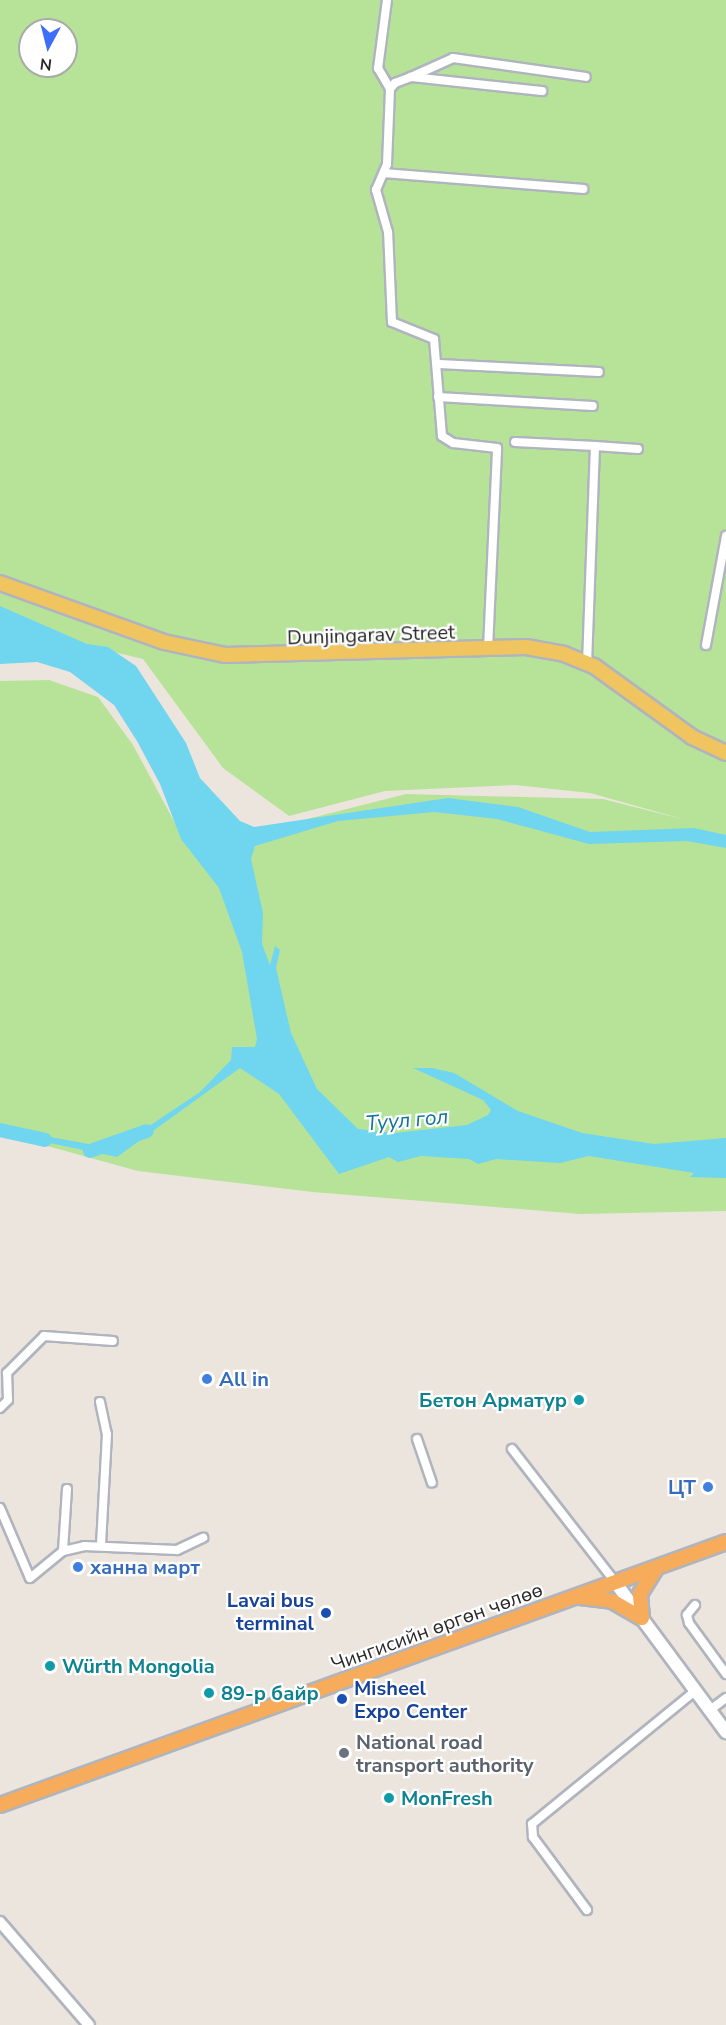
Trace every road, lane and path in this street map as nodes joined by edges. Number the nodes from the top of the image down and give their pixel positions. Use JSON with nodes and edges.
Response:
{"nodes":[{"id":1,"x":387,"y":0,"type":"edge"},
{"id":2,"x":411,"y":77,"type":"junction"},
{"id":3,"x":586,"y":77,"type":"dead end"},
{"id":4,"x":390,"y":89,"type":"junction"},
{"id":5,"x":542,"y":91,"type":"dead end"},
{"id":6,"x":384,"y":173,"type":"junction"},
{"id":7,"x":584,"y":189,"type":"dead end"},
{"id":8,"x":439,"y":364,"type":"junction"},
{"id":9,"x":598,"y":372,"type":"dead end"},
{"id":10,"x":438,"y":397,"type":"junction"},
{"id":11,"x":593,"y":406,"type":"dead end"},
{"id":12,"x":515,"y":442,"type":"dead end"},
{"id":13,"x":595,"y":446,"type":"junction"},
{"id":14,"x":638,"y":449,"type":"dead end"},
{"id":15,"x":726,"y":537,"type":"edge"},
{"id":16,"x":0,"y":583,"type":"edge"},
{"id":17,"x":706,"y":645,"type":"dead end"},
{"id":18,"x":488,"y":649,"type":"junction"},
{"id":19,"x":587,"y":662,"type":"junction"},
{"id":20,"x":726,"y":753,"type":"edge"},
{"id":21,"x":113,"y":1341,"type":"dead end"},
{"id":22,"x":100,"y":1402,"type":"dead end"},
{"id":23,"x":0,"y":1408,"type":"edge"},
{"id":24,"x":417,"y":1439,"type":"dead end"},
{"id":25,"x":512,"y":1449,"type":"dead end"},
{"id":26,"x":432,"y":1483,"type":"dead end"},
{"id":27,"x":67,"y":1489,"type":"dead end"},
{"id":28,"x":0,"y":1508,"type":"edge"},
{"id":29,"x":203,"y":1538,"type":"dead end"},
{"id":30,"x":726,"y":1542,"type":"edge"},
{"id":31,"x":101,"y":1546,"type":"junction"},
{"id":32,"x":63,"y":1551,"type":"junction"},
{"id":33,"x":657,"y":1567,"type":"junction"},
{"id":34,"x":615,"y":1582,"type":"junction"},
{"id":35,"x":575,"y":1597,"type":"junction"},
{"id":36,"x":695,"y":1605,"type":"dead end"},
{"id":37,"x":642,"y":1618,"type":"junction"},
{"id":38,"x":726,"y":1674,"type":"edge"},
{"id":39,"x":695,"y":1691,"type":"junction"},
{"id":40,"x":726,"y":1698,"type":"edge"},
{"id":41,"x":710,"y":1710,"type":"junction"},
{"id":42,"x":726,"y":1732,"type":"edge"},
{"id":43,"x":0,"y":1805,"type":"edge"},
{"id":44,"x":587,"y":1910,"type":"dead end"},
{"id":45,"x":0,"y":1922,"type":"edge"},
{"id":46,"x":88,"y":2025,"type":"edge"}],
"edges":[{"from":1,"to":4,"type":"street"},
{"from":2,"to":3,"type":"street"},
{"from":2,"to":4,"type":"street"},
{"from":2,"to":5,"type":"street"},
{"from":4,"to":6,"type":"street"},
{"from":6,"to":7,"type":"street"},
{"from":6,"to":8,"type":"street"},
{"from":8,"to":9,"type":"street"},
{"from":8,"to":10,"type":"street"},
{"from":10,"to":11,"type":"street"},
{"from":10,"to":18,"type":"street"},
{"from":12,"to":13,"type":"street"},
{"from":13,"to":14,"type":"street"},
{"from":13,"to":19,"type":"street"},
{"from":15,"to":17,"type":"street"},
{"from":16,"to":18,"type":"main road","name":"Dunjingarav Street"},
{"from":18,"to":19,"type":"main road","name":"Dunjingarav Street"},
{"from":19,"to":20,"type":"main road","name":"Dunjingarav Street"},
{"from":21,"to":23,"type":"street"},
{"from":22,"to":31,"type":"street"},
{"from":24,"to":26,"type":"street"},
{"from":25,"to":34,"type":"street"},
{"from":27,"to":32,"type":"street"},
{"from":28,"to":32,"type":"street"},
{"from":29,"to":31,"type":"street"},
{"from":30,"to":33,"type":"highway","name":"Чингисийн өргөн чөлөө"},
{"from":31,"to":32,"type":"street"},
{"from":33,"to":34,"type":"highway","name":"Чингисийн өргөн чөлөө"},
{"from":33,"to":37,"type":"highway"},
{"from":34,"to":35,"type":"highway","name":"Чингисийн өргөн чөлөө"},
{"from":34,"to":37,"type":"main road"},
{"from":35,"to":37,"type":"highway"},
{"from":35,"to":43,"type":"highway","name":"Чингисийн өргөн чөлөө"},
{"from":36,"to":38,"type":"street"},
{"from":37,"to":39,"type":"main road"},
{"from":39,"to":41,"type":"main road"},
{"from":39,"to":44,"type":"street"},
{"from":40,"to":41,"type":"street"},
{"from":41,"to":42,"type":"main road"},
{"from":45,"to":46,"type":"street"}]}
